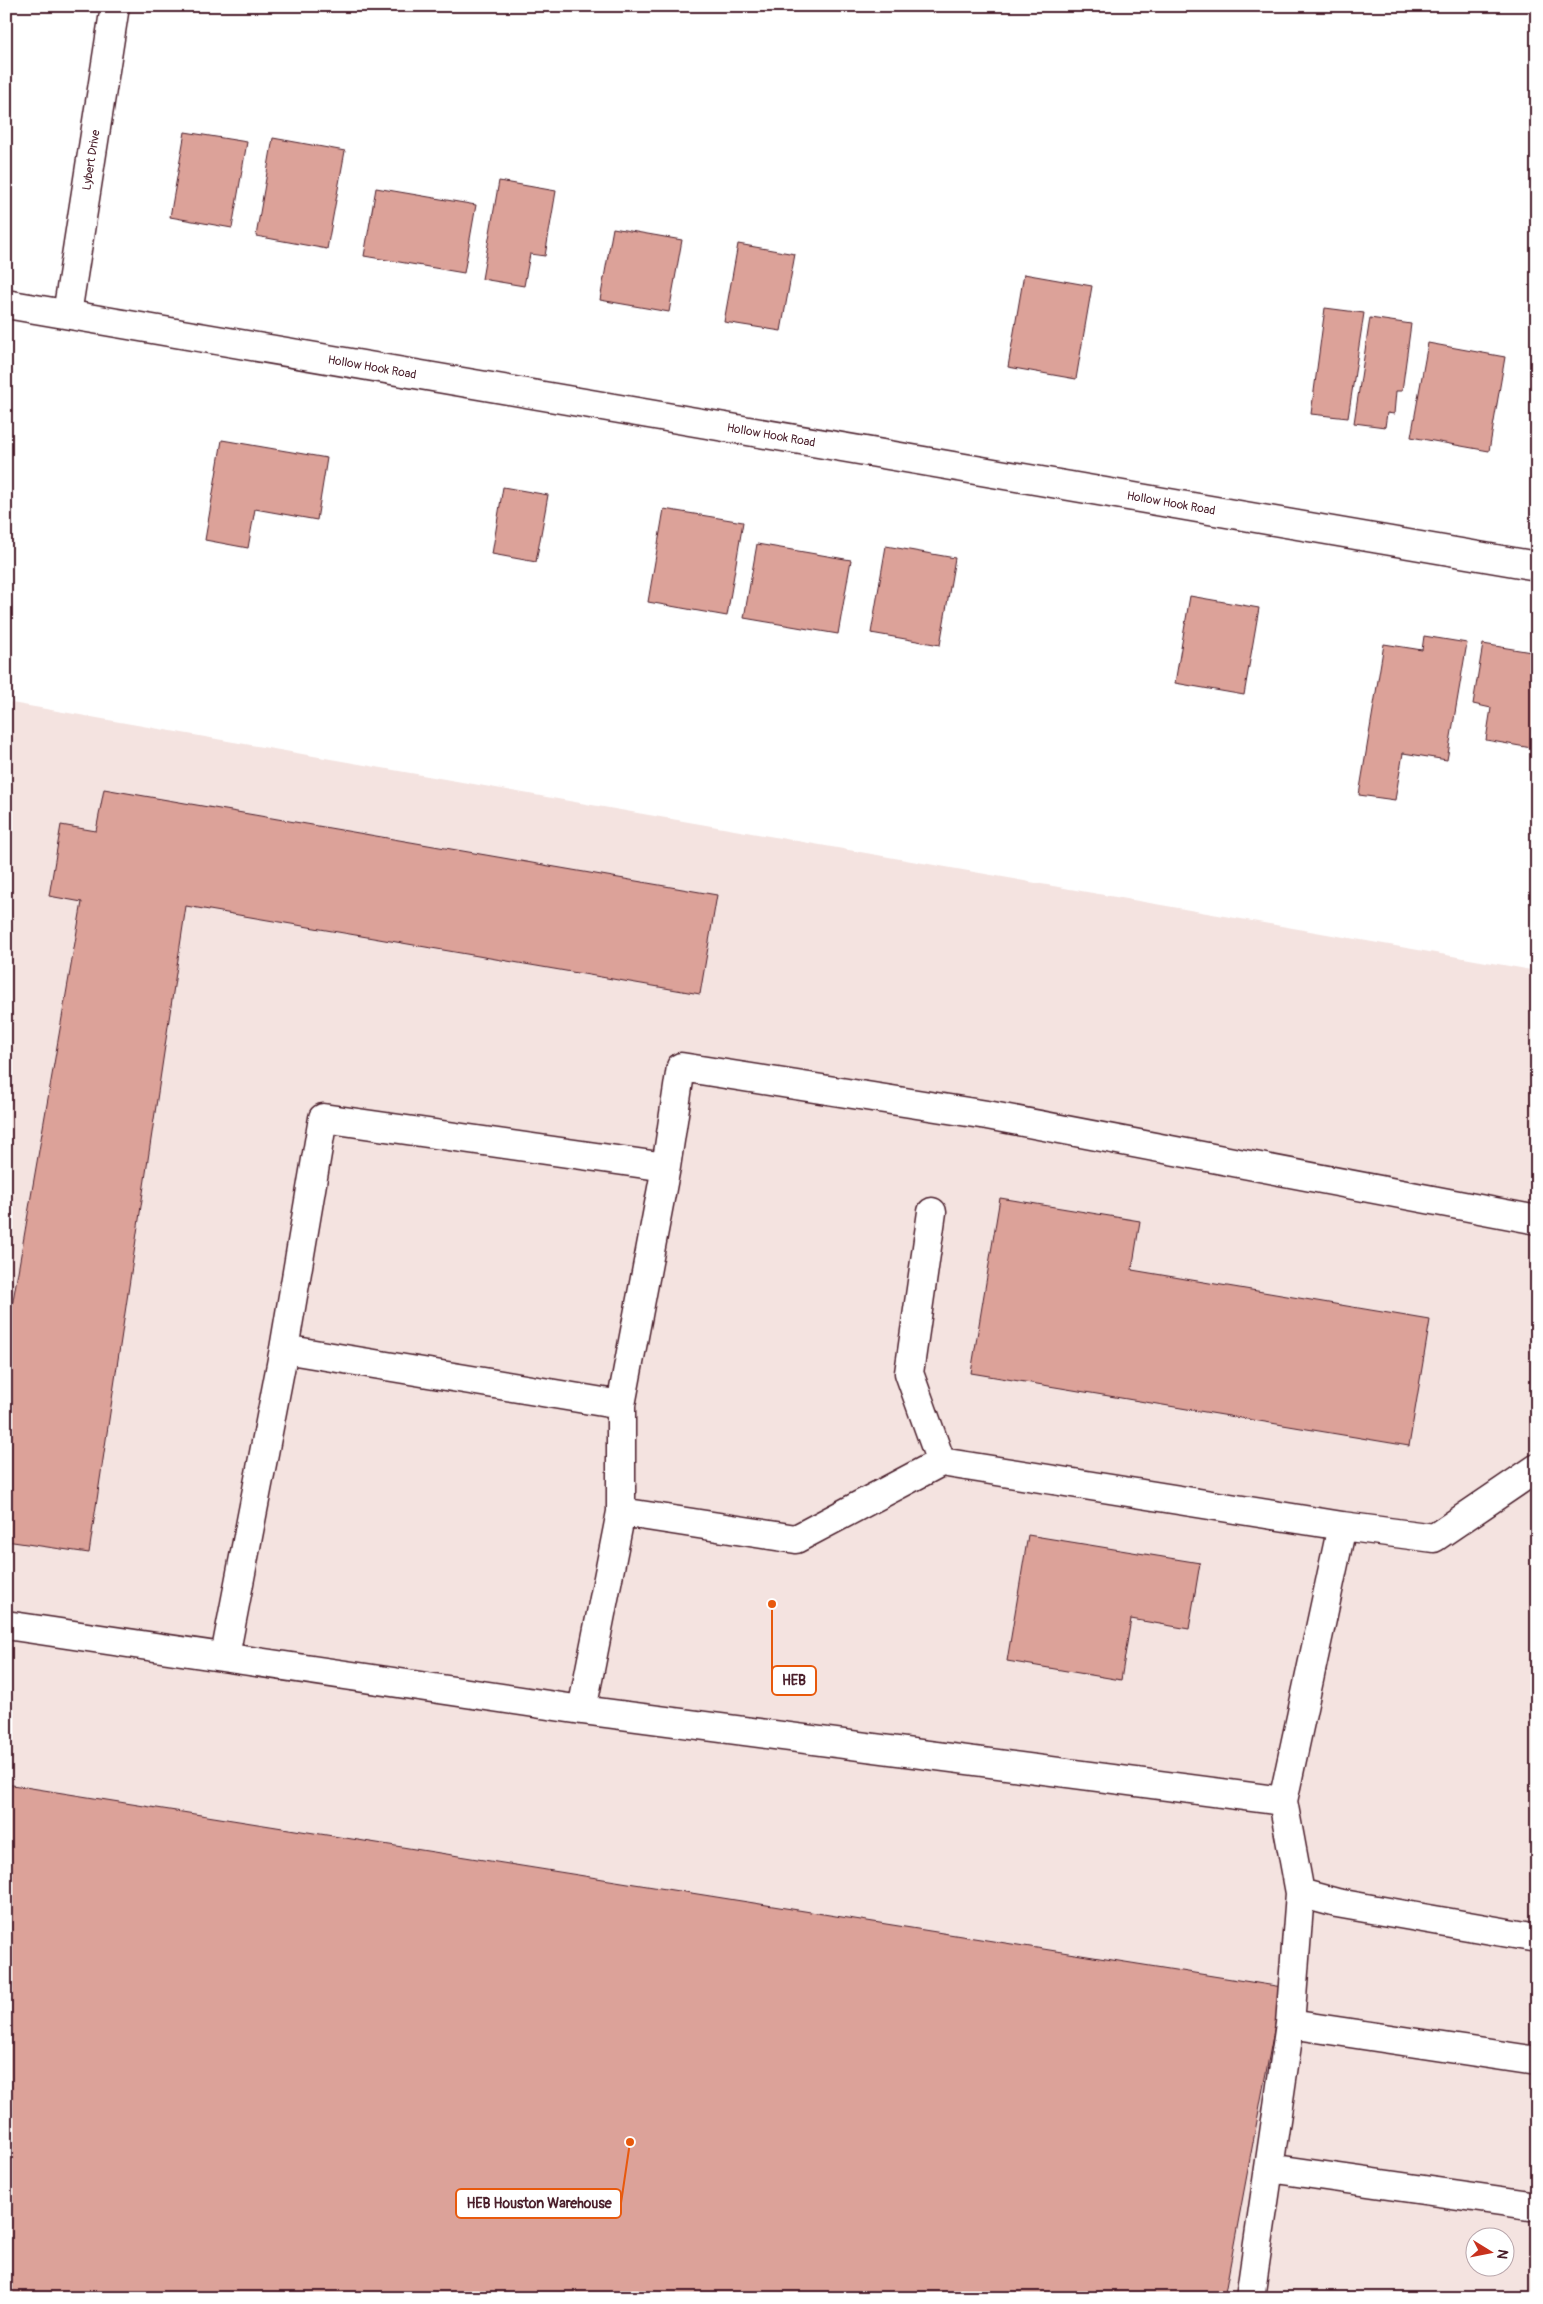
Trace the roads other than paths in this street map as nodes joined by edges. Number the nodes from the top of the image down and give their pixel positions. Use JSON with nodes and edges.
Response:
{"nodes":[{"id":1,"x":115,"y":6,"type":"edge"},
{"id":2,"x":6,"y":304,"type":"edge"},
{"id":3,"x":66,"y":314,"type":"junction"},
{"id":4,"x":1537,"y":566,"type":"edge"},
{"id":5,"x":666,"y":1167,"type":"junction"},
{"id":6,"x":932,"y":1212,"type":"dead end"},
{"id":7,"x":1537,"y":1220,"type":"edge"},
{"id":8,"x":284,"y":1349,"type":"junction"},
{"id":9,"x":621,"y":1405,"type":"junction"},
{"id":10,"x":941,"y":1462,"type":"junction"},
{"id":11,"x":1537,"y":1468,"type":"edge"},
{"id":12,"x":621,"y":1512,"type":"junction"},
{"id":13,"x":1342,"y":1526,"type":"junction"},
{"id":14,"x":6,"y":1625,"type":"edge"},
{"id":15,"x":225,"y":1656,"type":"junction"},
{"id":16,"x":582,"y":1710,"type":"junction"},
{"id":17,"x":1283,"y":1801,"type":"junction"},
{"id":18,"x":1300,"y":1893,"type":"junction"},
{"id":19,"x":1537,"y":1938,"type":"edge"},
{"id":20,"x":1290,"y":2024,"type":"junction"},
{"id":21,"x":1537,"y":2061,"type":"edge"},
{"id":22,"x":1269,"y":2168,"type":"junction"},
{"id":23,"x":1537,"y":2206,"type":"edge"},
{"id":24,"x":1250,"y":2298,"type":"edge"}],
"edges":[{"from":1,"to":3,"type":"street","name":"Lybert Drive"},
{"from":2,"to":3,"type":"street","name":"Hollow Hook Road"},
{"from":3,"to":4,"type":"street","name":"Hollow Hook Road"},
{"from":5,"to":7,"type":"street"},
{"from":5,"to":8,"type":"street"},
{"from":5,"to":9,"type":"street"},
{"from":6,"to":10,"type":"street"},
{"from":8,"to":9,"type":"street"},
{"from":8,"to":15,"type":"street"},
{"from":9,"to":12,"type":"street"},
{"from":10,"to":12,"type":"street"},
{"from":10,"to":13,"type":"street"},
{"from":11,"to":13,"type":"street"},
{"from":12,"to":16,"type":"street"},
{"from":13,"to":17,"type":"street"},
{"from":14,"to":15,"type":"street"},
{"from":15,"to":16,"type":"street"},
{"from":16,"to":17,"type":"street"},
{"from":17,"to":18,"type":"street"},
{"from":18,"to":19,"type":"street"},
{"from":18,"to":20,"type":"street"},
{"from":20,"to":21,"type":"street"},
{"from":20,"to":22,"type":"street"},
{"from":22,"to":23,"type":"street"},
{"from":22,"to":24,"type":"street"}]}
